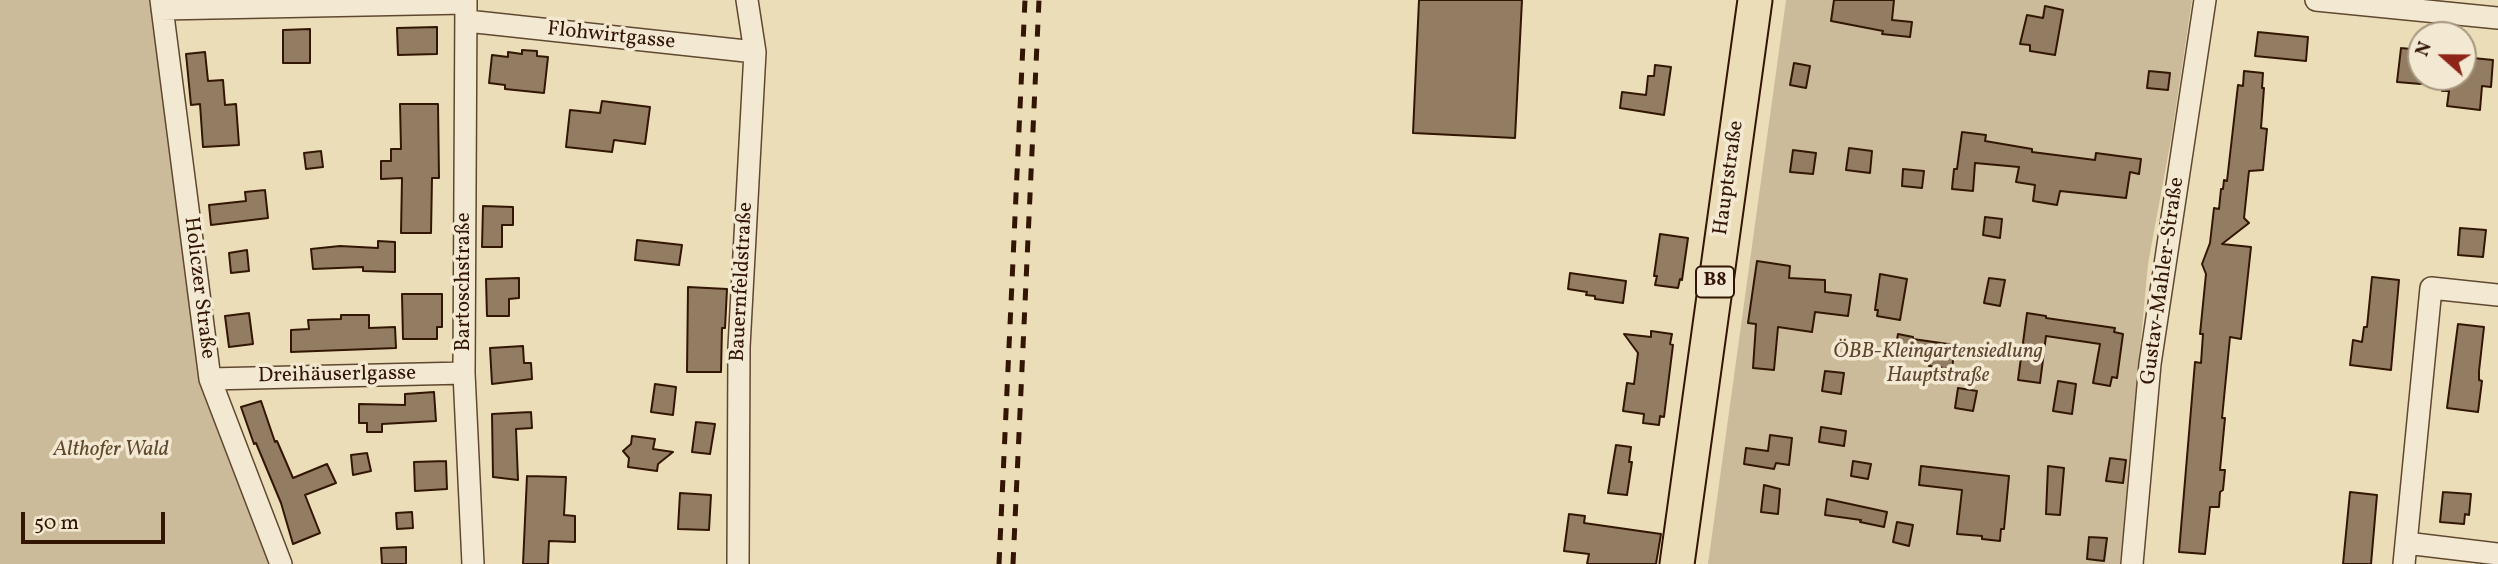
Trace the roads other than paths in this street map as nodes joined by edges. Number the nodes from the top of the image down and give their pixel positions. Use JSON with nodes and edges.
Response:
{"nodes":[{"id":1,"x":747,"y":0,"type":"edge"},
{"id":2,"x":1755,"y":0,"type":"edge"},
{"id":3,"x":2205,"y":0,"type":"edge"},
{"id":4,"x":2316,"y":0,"type":"edge"},
{"id":5,"x":161,"y":4,"type":"edge"},
{"id":6,"x":466,"y":8,"type":"edge"},
{"id":7,"x":2498,"y":19,"type":"edge"},
{"id":8,"x":755,"y":52,"type":"junction"},
{"id":9,"x":2498,"y":295,"type":"edge"},
{"id":10,"x":464,"y":373,"type":"junction"},
{"id":11,"x":210,"y":379,"type":"junction"},
{"id":12,"x":2405,"y":553,"type":"edge"},
{"id":13,"x":2498,"y":554,"type":"edge"},
{"id":14,"x":281,"y":564,"type":"edge"},
{"id":15,"x":473,"y":564,"type":"edge"},
{"id":16,"x":738,"y":564,"type":"edge"},
{"id":17,"x":1676,"y":564,"type":"edge"},
{"id":18,"x":2132,"y":564,"type":"edge"}],
"edges":[{"from":1,"to":8,"type":"street","name":"Bauernfeldstraße"},
{"from":2,"to":17,"type":"main road","name":"Hauptstraße","number":"B8"},
{"from":3,"to":18,"type":"street","name":"Gustav-Mahler-Straße"},
{"from":4,"to":7,"type":"street"},
{"from":5,"to":6,"type":"street","name":"Flohwirtgasse"},
{"from":5,"to":11,"type":"street","name":"Holiczer Straße"},
{"from":6,"to":8,"type":"street","name":"Flohwirtgasse"},
{"from":6,"to":10,"type":"street","name":"Bartoschstraße"},
{"from":8,"to":16,"type":"street","name":"Bauernfeldstraße"},
{"from":9,"to":12,"type":"street"},
{"from":10,"to":11,"type":"street","name":"Dreihäuserlgasse"},
{"from":10,"to":15,"type":"street","name":"Bartoschstraße"},
{"from":11,"to":14,"type":"street","name":"Holiczer Straße"},
{"from":12,"to":13,"type":"street"}]}
